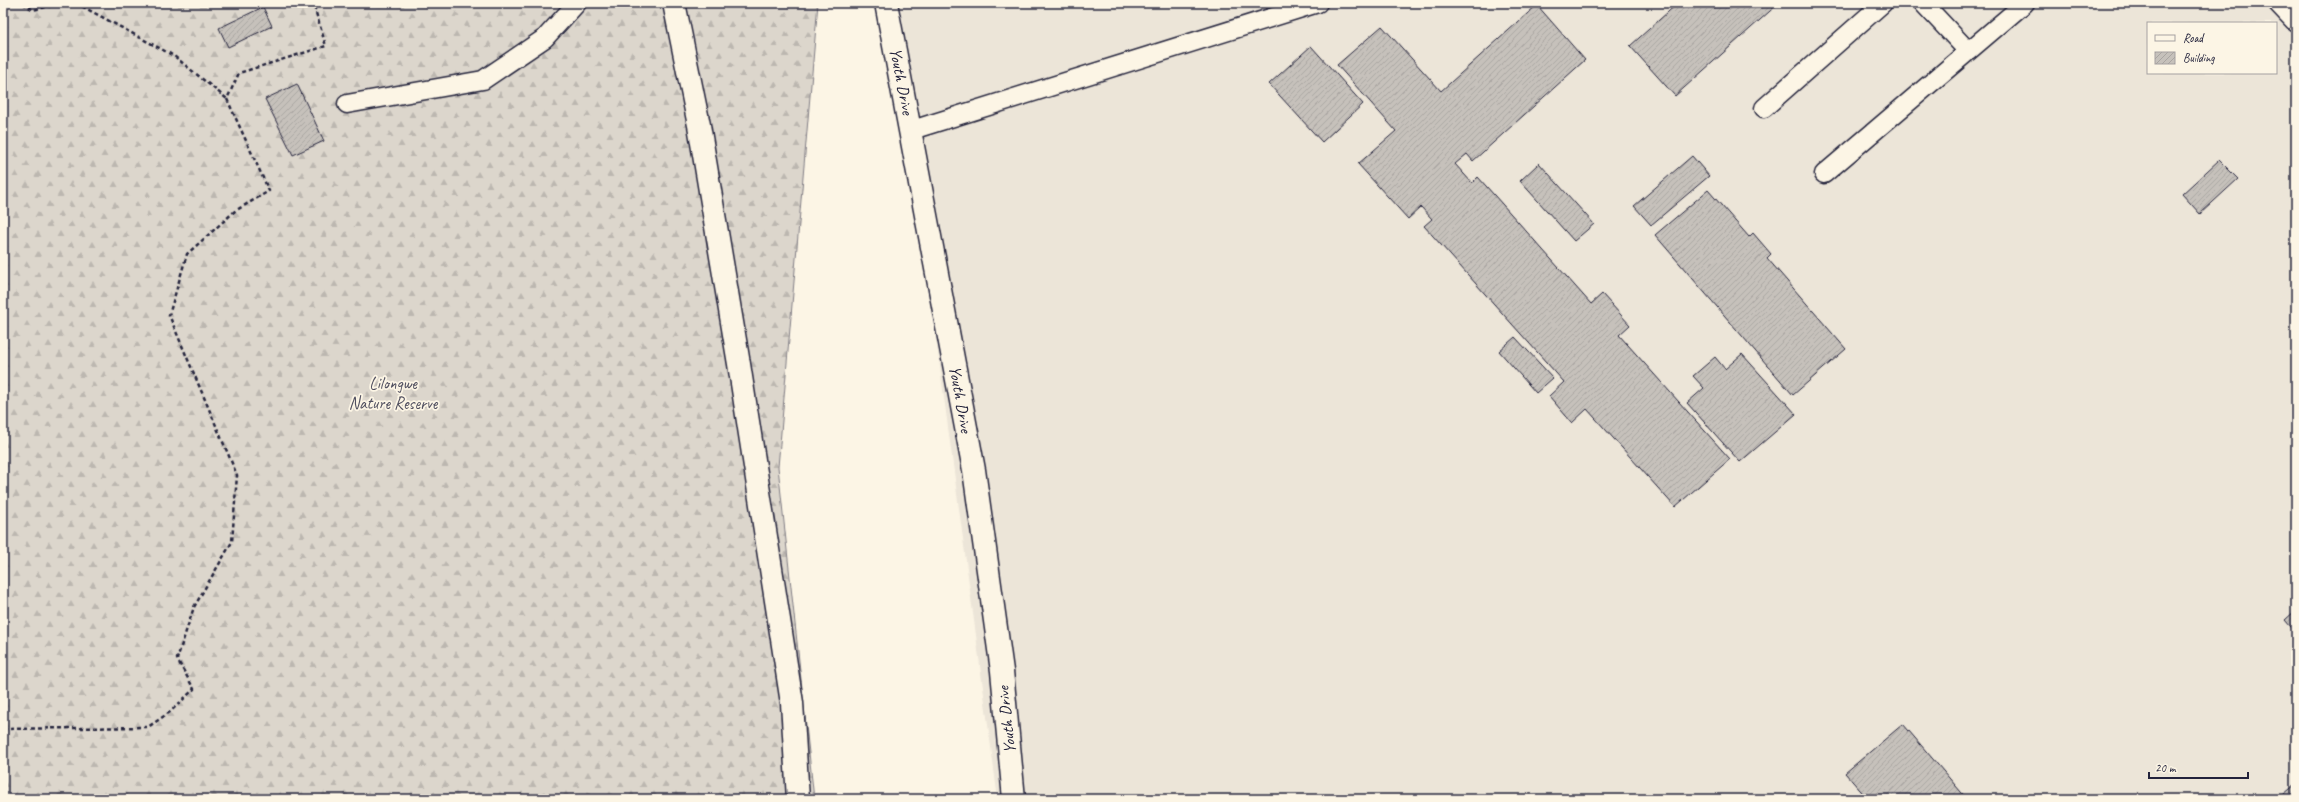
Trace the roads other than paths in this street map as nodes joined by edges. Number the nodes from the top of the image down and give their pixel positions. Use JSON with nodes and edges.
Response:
{"nodes":[{"id":1,"x":577,"y":3,"type":"edge"},
{"id":2,"x":674,"y":3,"type":"edge"},
{"id":3,"x":886,"y":3,"type":"edge"},
{"id":4,"x":1318,"y":3,"type":"edge"},
{"id":5,"x":1883,"y":3,"type":"edge"},
{"id":6,"x":1923,"y":3,"type":"edge"},
{"id":7,"x":2025,"y":3,"type":"edge"},
{"id":8,"x":2280,"y":3,"type":"edge"},
{"id":9,"x":2296,"y":20,"type":"edge"},
{"id":10,"x":1968,"y":51,"type":"junction"},
{"id":11,"x":347,"y":104,"type":"dead end"},
{"id":12,"x":1764,"y":108,"type":"dead end"},
{"id":13,"x":912,"y":130,"type":"junction"},
{"id":14,"x":1824,"y":174,"type":"dead end"},
{"id":15,"x":798,"y":799,"type":"edge"},
{"id":16,"x":1014,"y":799,"type":"edge"}],
"edges":[{"from":1,"to":11,"type":"lane"},
{"from":2,"to":15,"type":"street"},
{"from":3,"to":13,"type":"street","name":"Youth Drive"},
{"from":4,"to":13,"type":"lane"},
{"from":5,"to":12,"type":"lane"},
{"from":6,"to":10,"type":"lane"},
{"from":7,"to":10,"type":"lane"},
{"from":8,"to":9,"type":"street"},
{"from":10,"to":14,"type":"lane"},
{"from":13,"to":16,"type":"street","name":"Youth Drive"}]}
